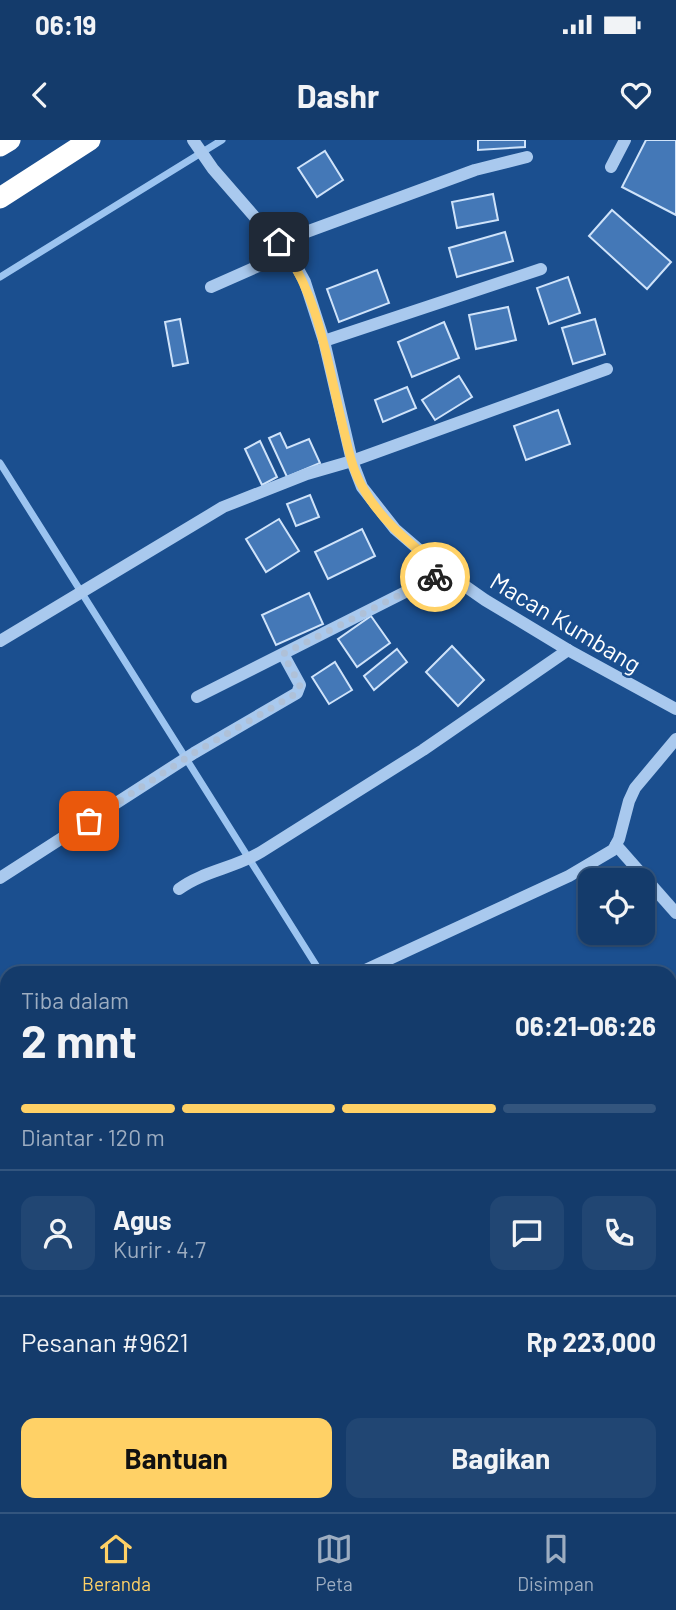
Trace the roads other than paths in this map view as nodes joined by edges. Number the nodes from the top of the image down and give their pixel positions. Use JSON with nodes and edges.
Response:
{"nodes":[{"id":1,"x":10,"y":140,"type":"edge"},
{"id":2,"x":90,"y":140,"type":"edge"},
{"id":3,"x":192,"y":140,"type":"edge"},
{"id":4,"x":625,"y":140,"type":"edge"},
{"id":5,"x":0,"y":146,"type":"edge"},
{"id":6,"x":527,"y":157,"type":"dead end"},
{"id":7,"x":611,"y":167,"type":"dead end"},
{"id":8,"x":0,"y":198,"type":"edge"},
{"id":9,"x":279,"y":242,"type":"junction"},
{"id":10,"x":288,"y":253,"type":"junction"},
{"id":11,"x":541,"y":269,"type":"dead end"},
{"id":12,"x":211,"y":287,"type":"dead end"},
{"id":13,"x":324,"y":341,"type":"junction"},
{"id":14,"x":607,"y":369,"type":"dead end"},
{"id":15,"x":352,"y":461,"type":"junction"},
{"id":16,"x":445,"y":572,"type":"junction"},
{"id":17,"x":0,"y":641,"type":"edge"},
{"id":18,"x":568,"y":650,"type":"junction"},
{"id":19,"x":283,"y":654,"type":"junction"},
{"id":20,"x":197,"y":697,"type":"dead end"},
{"id":21,"x":676,"y":709,"type":"edge"},
{"id":22,"x":676,"y":739,"type":"edge"},
{"id":23,"x":617,"y":845,"type":"junction"},
{"id":24,"x":0,"y":878,"type":"edge"},
{"id":25,"x":179,"y":889,"type":"dead end"},
{"id":26,"x":676,"y":913,"type":"edge"},
{"id":27,"x":374,"y":966,"type":"edge"}],
"edges":[{"from":1,"to":5,"type":"highway"},
{"from":2,"to":8,"type":"highway"},
{"from":3,"to":9,"type":"street","name":"Macan Kumbang"},
{"from":4,"to":7,"type":"street"},
{"from":6,"to":9,"type":"street"},
{"from":9,"to":10,"type":"street","name":"Macan Kumbang"},
{"from":10,"to":12,"type":"street"},
{"from":10,"to":13,"type":"street","name":"Macan Kumbang"},
{"from":11,"to":13,"type":"street"},
{"from":13,"to":15,"type":"street","name":"Macan Kumbang"},
{"from":14,"to":15,"type":"street"},
{"from":15,"to":16,"type":"street","name":"Macan Kumbang"},
{"from":15,"to":17,"type":"street"},
{"from":16,"to":18,"type":"street","name":"Macan Kumbang"},
{"from":16,"to":19,"type":"street"},
{"from":18,"to":21,"type":"street","name":"Macan Kumbang"},
{"from":18,"to":25,"type":"street"},
{"from":19,"to":20,"type":"street"},
{"from":19,"to":24,"type":"street"},
{"from":22,"to":23,"type":"street"},
{"from":23,"to":26,"type":"street"},
{"from":23,"to":27,"type":"street"}]}
